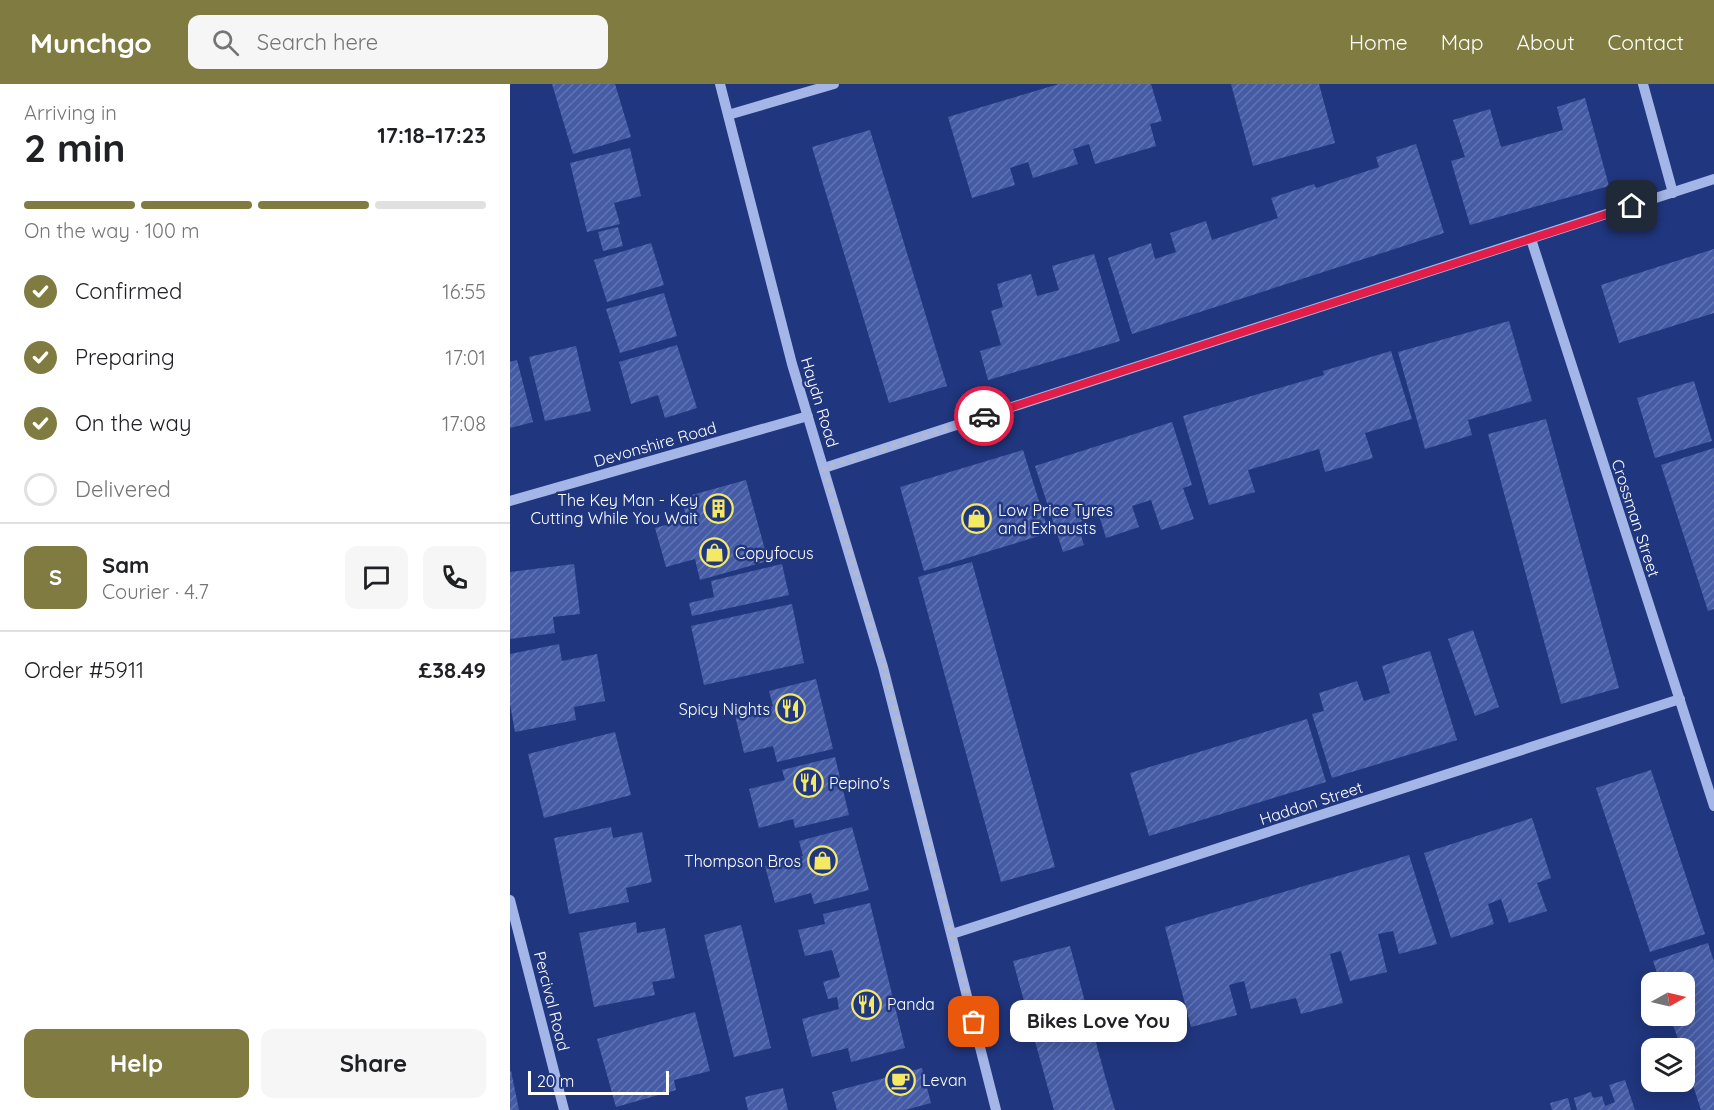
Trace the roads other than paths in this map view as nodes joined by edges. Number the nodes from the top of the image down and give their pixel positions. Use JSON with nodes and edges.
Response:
{"nodes":[{"id":1,"x":720,"y":84,"type":"edge"},
{"id":2,"x":834,"y":84,"type":"edge"},
{"id":3,"x":1643,"y":84,"type":"edge"},
{"id":4,"x":728,"y":115,"type":"junction"},
{"id":5,"x":1714,"y":179,"type":"edge"},
{"id":6,"x":1673,"y":193,"type":"junction"},
{"id":7,"x":1531,"y":239,"type":"junction"},
{"id":8,"x":808,"y":416,"type":"junction"},
{"id":9,"x":824,"y":468,"type":"junction"},
{"id":10,"x":510,"y":501,"type":"edge"},
{"id":11,"x":1680,"y":699,"type":"junction"},
{"id":12,"x":1714,"y":806,"type":"edge"},
{"id":13,"x":510,"y":900,"type":"edge"},
{"id":14,"x":952,"y":934,"type":"junction"},
{"id":15,"x":564,"y":1110,"type":"edge"},
{"id":16,"x":996,"y":1110,"type":"edge"}],
"edges":[{"from":1,"to":4,"type":"street","name":"Haydn Road"},
{"from":2,"to":4,"type":"street"},
{"from":3,"to":6,"type":"street"},
{"from":4,"to":8,"type":"street","name":"Haydn Road"},
{"from":5,"to":6,"type":"street"},
{"from":6,"to":7,"type":"street"},
{"from":7,"to":9,"type":"street"},
{"from":7,"to":11,"type":"street","name":"Crossman Street"},
{"from":8,"to":9,"type":"street","name":"Haydn Road"},
{"from":8,"to":10,"type":"street","name":"Devonshire Road"},
{"from":9,"to":14,"type":"street","name":"Haydn Road"},
{"from":11,"to":12,"type":"street","name":"Crossman Street"},
{"from":11,"to":14,"type":"street","name":"Haddon Street"},
{"from":13,"to":15,"type":"street","name":"Percival Road"},
{"from":14,"to":16,"type":"street","name":"Haydn Road"}]}
